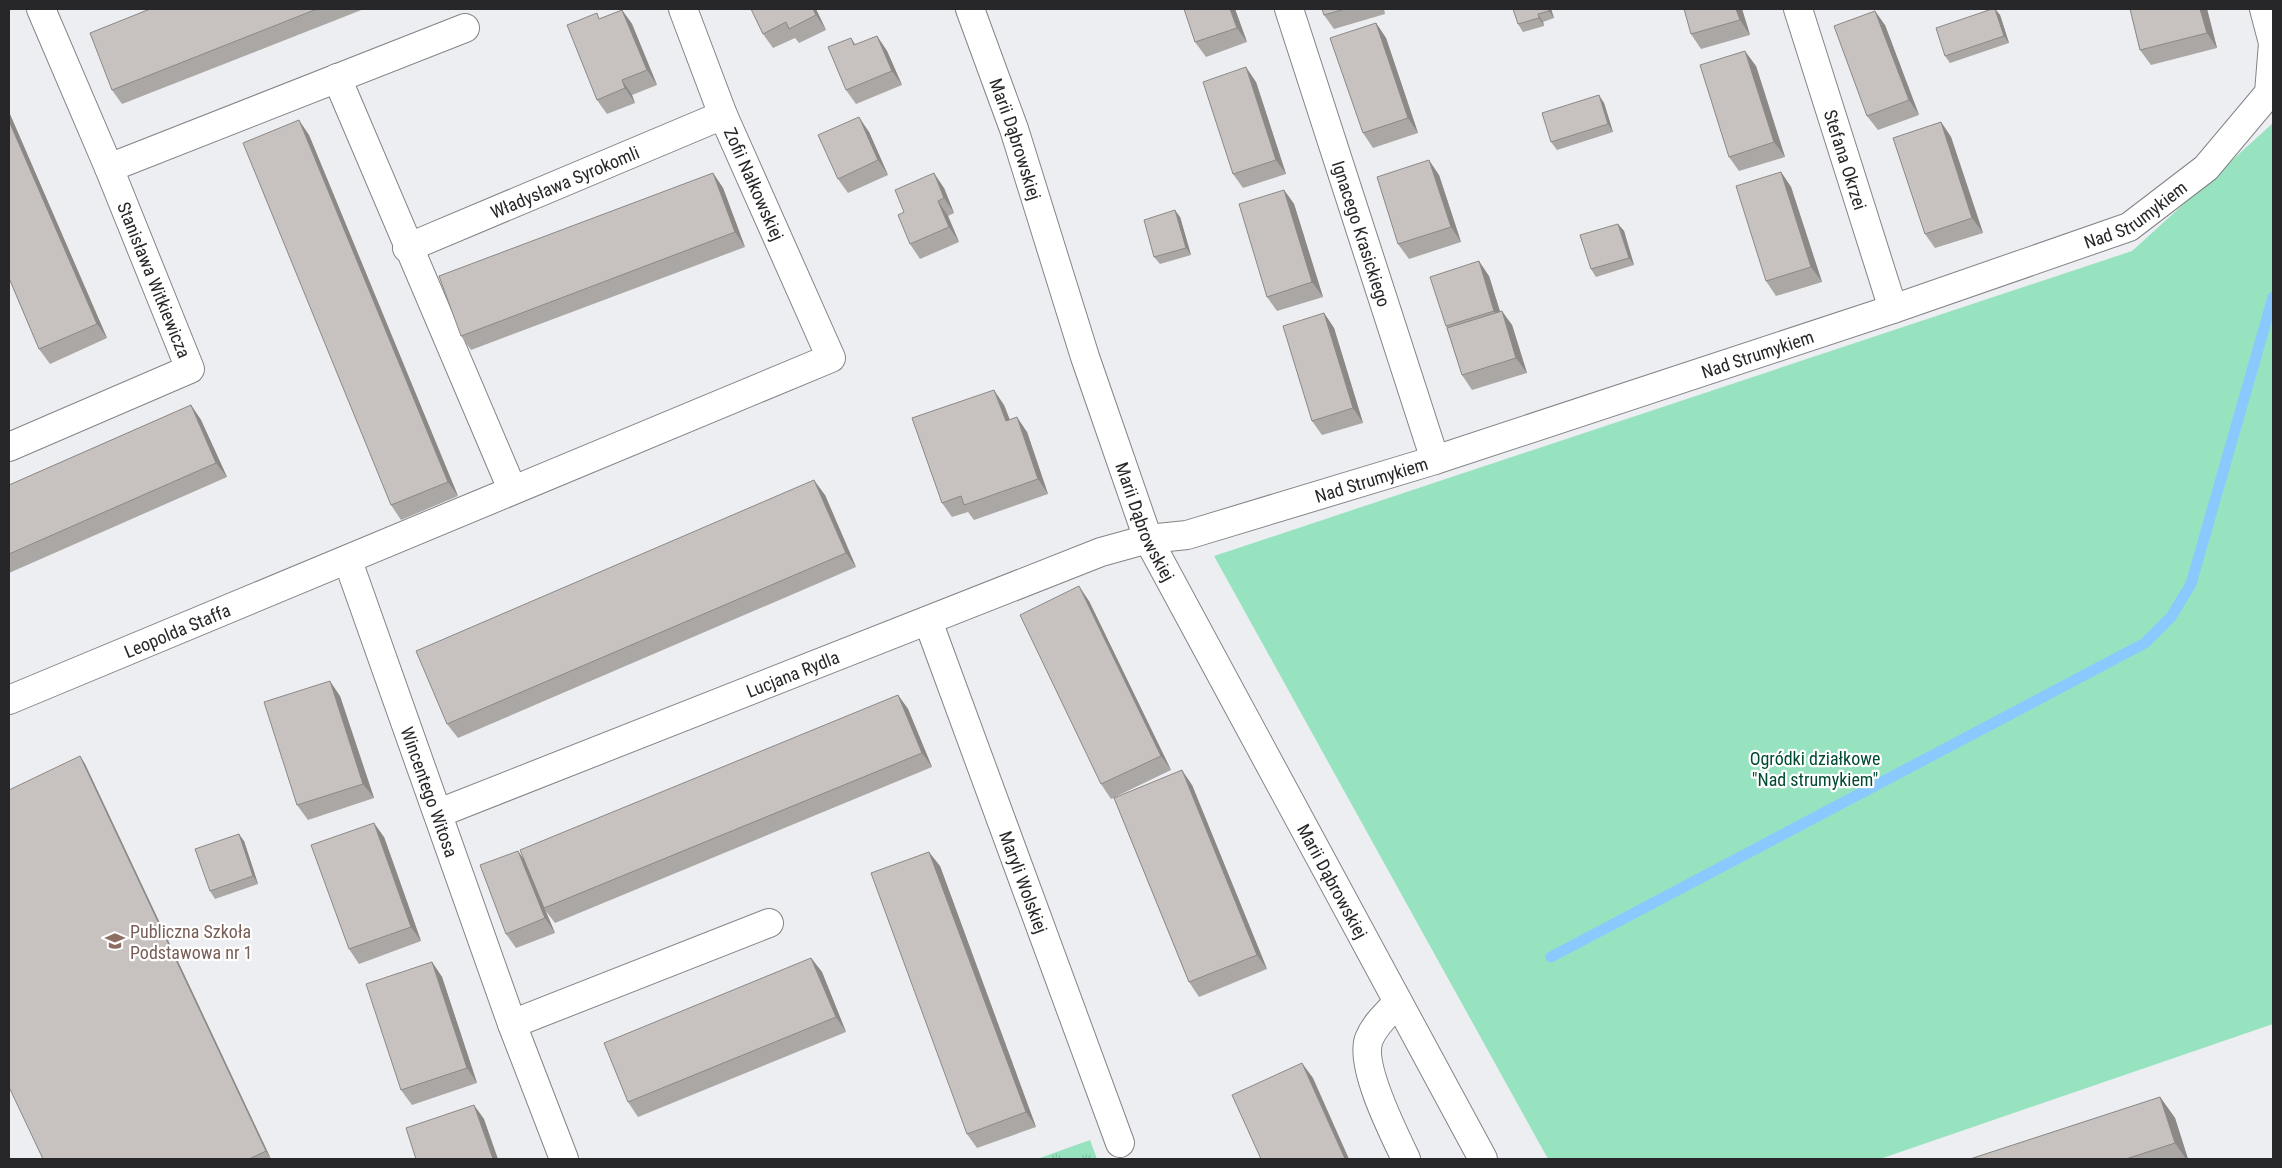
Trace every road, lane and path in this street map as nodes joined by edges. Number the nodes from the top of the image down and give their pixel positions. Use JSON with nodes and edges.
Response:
{"nodes":[{"id":1,"x":41,"y":9,"type":"edge"},
{"id":2,"x":683,"y":9,"type":"edge"},
{"id":3,"x":970,"y":9,"type":"edge"},
{"id":4,"x":1289,"y":9,"type":"edge"},
{"id":5,"x":1798,"y":9,"type":"edge"},
{"id":6,"x":2264,"y":9,"type":"edge"},
{"id":7,"x":465,"y":28,"type":"dead end"},
{"id":8,"x":2273,"y":43,"type":"edge"},
{"id":9,"x":337,"y":78,"type":"junction"},
{"id":10,"x":723,"y":115,"type":"junction"},
{"id":11,"x":109,"y":168,"type":"junction"},
{"id":12,"x":407,"y":248,"type":"junction"},
{"id":13,"x":1893,"y":309,"type":"junction"},
{"id":14,"x":831,"y":358,"type":"joint"},
{"id":15,"x":9,"y":447,"type":"edge"},
{"id":16,"x":1435,"y":460,"type":"junction"},
{"id":17,"x":512,"y":489,"type":"junction"},
{"id":18,"x":1148,"y":539,"type":"junction"},
{"id":19,"x":348,"y":561,"type":"junction"},
{"id":20,"x":928,"y":621,"type":"junction"},
{"id":21,"x":9,"y":700,"type":"edge"},
{"id":22,"x":439,"y":813,"type":"junction"},
{"id":23,"x":769,"y":923,"type":"dead end"},
{"id":24,"x":1398,"y":1002,"type":"junction"},
{"id":25,"x":512,"y":1024,"type":"junction"},
{"id":26,"x":1120,"y":1143,"type":"dead end"},
{"id":27,"x":564,"y":1159,"type":"edge"},
{"id":28,"x":1406,"y":1159,"type":"edge"},
{"id":29,"x":1483,"y":1159,"type":"edge"}],
"edges":[{"from":1,"to":11,"type":"street","name":"Stanisława Witkiewicza"},
{"from":2,"to":10,"type":"street","name":"Zofii Nałkowskiej"},
{"from":3,"to":18,"type":"street","name":"Marii Dąbrowskiej"},
{"from":4,"to":16,"type":"street","name":"Ignacego Krasickiego"},
{"from":5,"to":13,"type":"street","name":"Stefana Okrzei"},
{"from":6,"to":8,"type":"street","name":"Nad Strumykiem"},
{"from":7,"to":9,"type":"street"},
{"from":8,"to":13,"type":"street","name":"Nad Strumykiem"},
{"from":9,"to":11,"type":"street"},
{"from":9,"to":12,"type":"street"},
{"from":10,"to":12,"type":"street","name":"Władysława Syrokomli"},
{"from":10,"to":14,"type":"street","name":"Zofii Nałkowskiej"},
{"from":11,"to":15,"type":"street","name":"Stanisława Witkiewicza"},
{"from":12,"to":17,"type":"street"},
{"from":13,"to":16,"type":"street","name":"Nad Strumykiem"},
{"from":14,"to":17,"type":"street","name":"Leopolda Staffa"},
{"from":16,"to":18,"type":"street","name":"Nad Strumykiem"},
{"from":17,"to":19,"type":"street","name":"Leopolda Staffa"},
{"from":18,"to":20,"type":"street","name":"Lucjana Rydla"},
{"from":18,"to":24,"type":"street","name":"Marii Dąbrowskiej"},
{"from":19,"to":21,"type":"street","name":"Leopolda Staffa"},
{"from":19,"to":22,"type":"street","name":"Wincentego Witosa"},
{"from":20,"to":22,"type":"street","name":"Lucjana Rydla"},
{"from":20,"to":26,"type":"street","name":"Maryli Wolskiej"},
{"from":22,"to":25,"type":"street","name":"Wincentego Witosa"},
{"from":23,"to":25,"type":"street"},
{"from":24,"to":28,"type":"street"},
{"from":24,"to":29,"type":"street","name":"Marii Dąbrowskiej"},
{"from":25,"to":27,"type":"street","name":"Wincentego Witosa"}]}
